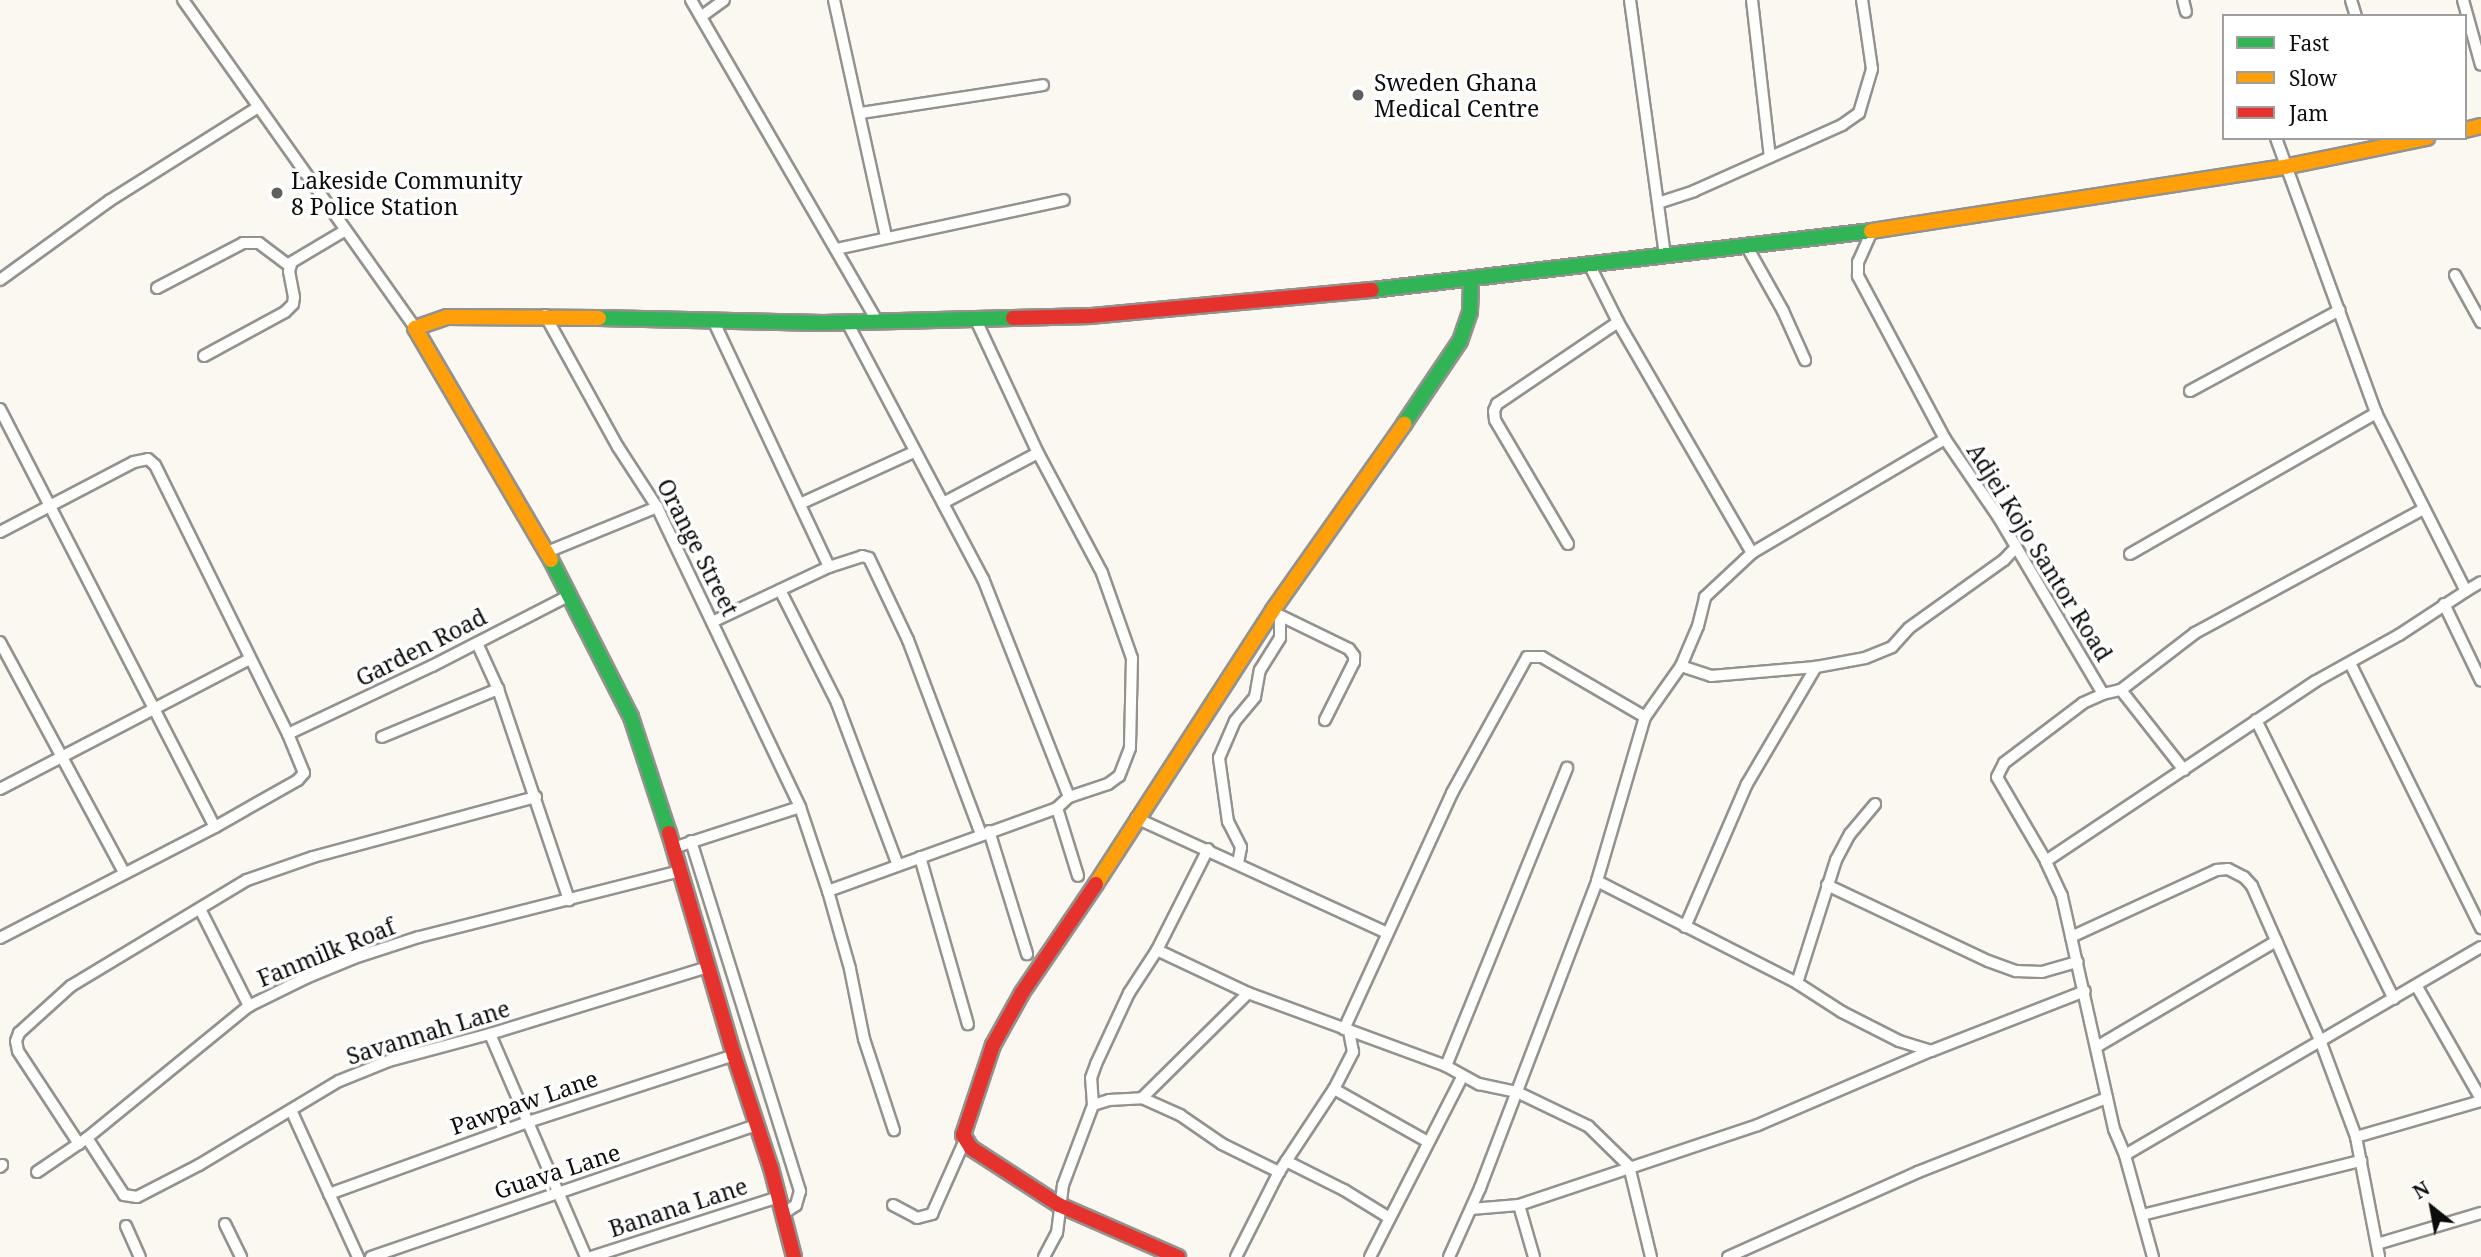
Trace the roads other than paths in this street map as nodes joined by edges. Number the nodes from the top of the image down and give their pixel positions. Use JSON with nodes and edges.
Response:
{"nodes":[{"id":1,"x":183,"y":0,"type":"edge"},
{"id":2,"x":691,"y":0,"type":"edge"},
{"id":3,"x":724,"y":0,"type":"edge"},
{"id":4,"x":834,"y":0,"type":"edge"},
{"id":5,"x":1630,"y":0,"type":"edge"},
{"id":6,"x":1752,"y":0,"type":"edge"},
{"id":7,"x":1862,"y":0,"type":"edge"},
{"id":8,"x":2467,"y":14,"type":"edge"},
{"id":9,"x":702,"y":16,"type":"junction"},
{"id":10,"x":2481,"y":65,"type":"edge"},
{"id":11,"x":1043,"y":85,"type":"dead end"},
{"id":12,"x":258,"y":107,"type":"junction"},
{"id":13,"x":861,"y":113,"type":"junction"},
{"id":14,"x":2277,"y":140,"type":"edge"},
{"id":15,"x":2408,"y":140,"type":"edge"},
{"id":16,"x":2389,"y":142,"type":"edge"},
{"id":17,"x":1770,"y":157,"type":"junction"},
{"id":18,"x":2284,"y":167,"type":"junction"},
{"id":19,"x":1063,"y":200,"type":"dead end"},
{"id":20,"x":1658,"y":203,"type":"junction"},
{"id":21,"x":344,"y":231,"type":"junction"},
{"id":22,"x":1872,"y":231,"type":"junction"},
{"id":23,"x":886,"y":237,"type":"junction"},
{"id":24,"x":1746,"y":245,"type":"junction"},
{"id":25,"x":836,"y":249,"type":"junction"},
{"id":26,"x":1665,"y":256,"type":"junction"},
{"id":27,"x":1590,"y":265,"type":"junction"},
{"id":28,"x":289,"y":266,"type":"junction"},
{"id":29,"x":2455,"y":275,"type":"dead end"},
{"id":30,"x":1471,"y":279,"type":"junction"},
{"id":31,"x":0,"y":280,"type":"edge"},
{"id":32,"x":157,"y":288,"type":"dead end"},
{"id":33,"x":2340,"y":310,"type":"junction"},
{"id":34,"x":545,"y":314,"type":"junction"},
{"id":35,"x":975,"y":318,"type":"junction"},
{"id":36,"x":713,"y":320,"type":"junction"},
{"id":37,"x":877,"y":321,"type":"junction"},
{"id":38,"x":847,"y":322,"type":"junction"},
{"id":39,"x":1618,"y":322,"type":"junction"},
{"id":40,"x":2481,"y":322,"type":"edge"},
{"id":41,"x":415,"y":328,"type":"junction"},
{"id":42,"x":204,"y":356,"type":"dead end"},
{"id":43,"x":1804,"y":360,"type":"dead end"},
{"id":44,"x":2190,"y":391,"type":"dead end"},
{"id":45,"x":0,"y":409,"type":"edge"},
{"id":46,"x":2376,"y":414,"type":"junction"},
{"id":47,"x":1945,"y":439,"type":"junction"},
{"id":48,"x":914,"y":452,"type":"junction"},
{"id":49,"x":1038,"y":453,"type":"junction"},
{"id":50,"x":802,"y":503,"type":"junction"},
{"id":51,"x":943,"y":503,"type":"junction"},
{"id":52,"x":51,"y":504,"type":"junction"},
{"id":53,"x":657,"y":506,"type":"junction"},
{"id":54,"x":2423,"y":509,"type":"junction"},
{"id":55,"x":0,"y":531,"type":"edge"},
{"id":56,"x":1569,"y":544,"type":"dead end"},
{"id":57,"x":2017,"y":547,"type":"junction"},
{"id":58,"x":547,"y":552,"type":"junction"},
{"id":59,"x":1752,"y":553,"type":"junction"},
{"id":60,"x":2130,"y":554,"type":"dead end"},
{"id":61,"x":830,"y":567,"type":"junction"},
{"id":62,"x":2481,"y":582,"type":"edge"},
{"id":63,"x":780,"y":590,"type":"junction"},
{"id":64,"x":2466,"y":591,"type":"junction"},
{"id":65,"x":570,"y":595,"type":"junction"},
{"id":66,"x":2444,"y":604,"type":"junction"},
{"id":67,"x":1276,"y":614,"type":"junction"},
{"id":68,"x":712,"y":622,"type":"junction"},
{"id":69,"x":0,"y":642,"type":"edge"},
{"id":70,"x":477,"y":643,"type":"junction"},
{"id":71,"x":250,"y":659,"type":"junction"},
{"id":72,"x":2350,"y":663,"type":"junction"},
{"id":73,"x":1681,"y":666,"type":"junction"},
{"id":74,"x":1816,"y":667,"type":"junction"},
{"id":75,"x":2481,"y":681,"type":"edge"},
{"id":76,"x":498,"y":689,"type":"junction"},
{"id":77,"x":2122,"y":690,"type":"junction"},
{"id":78,"x":2103,"y":694,"type":"junction"},
{"id":79,"x":154,"y":709,"type":"junction"},
{"id":80,"x":1645,"y":717,"type":"junction"},
{"id":81,"x":1325,"y":720,"type":"dead end"},
{"id":82,"x":2256,"y":720,"type":"junction"},
{"id":83,"x":288,"y":734,"type":"junction"},
{"id":84,"x":382,"y":737,"type":"dead end"},
{"id":85,"x":61,"y":758,"type":"junction"},
{"id":86,"x":1567,"y":768,"type":"dead end"},
{"id":87,"x":2184,"y":770,"type":"junction"},
{"id":88,"x":0,"y":789,"type":"edge"},
{"id":89,"x":536,"y":797,"type":"junction"},
{"id":90,"x":1069,"y":797,"type":"junction"},
{"id":91,"x":1875,"y":804,"type":"dead end"},
{"id":92,"x":800,"y":807,"type":"junction"},
{"id":93,"x":1057,"y":808,"type":"junction"},
{"id":94,"x":1136,"y":818,"type":"junction"},
{"id":95,"x":215,"y":827,"type":"junction"},
{"id":96,"x":985,"y":833,"type":"junction"},
{"id":97,"x":691,"y":841,"type":"junction"},
{"id":98,"x":673,"y":848,"type":"junction"},
{"id":99,"x":1208,"y":849,"type":"junction"},
{"id":100,"x":920,"y":857,"type":"junction"},
{"id":101,"x":2046,"y":861,"type":"junction"},
{"id":102,"x":1238,"y":863,"type":"junction"},
{"id":103,"x":898,"y":866,"type":"junction"},
{"id":104,"x":679,"y":871,"type":"junction"},
{"id":105,"x":124,"y":872,"type":"junction"},
{"id":106,"x":1077,"y":876,"type":"dead end"},
{"id":107,"x":1597,"y":881,"type":"junction"},
{"id":108,"x":1827,"y":885,"type":"junction"},
{"id":109,"x":828,"y":891,"type":"junction"},
{"id":110,"x":569,"y":900,"type":"junction"},
{"id":111,"x":200,"y":909,"type":"junction"},
{"id":112,"x":1685,"y":927,"type":"junction"},
{"id":113,"x":2481,"y":928,"type":"edge"},
{"id":114,"x":1387,"y":933,"type":"junction"},
{"id":115,"x":2071,"y":937,"type":"junction"},
{"id":116,"x":0,"y":939,"type":"edge"},
{"id":117,"x":2276,"y":941,"type":"junction"},
{"id":118,"x":2481,"y":947,"type":"edge"},
{"id":119,"x":1157,"y":950,"type":"junction"},
{"id":120,"x":1027,"y":954,"type":"dead end"},
{"id":121,"x":2078,"y":962,"type":"junction"},
{"id":122,"x":708,"y":967,"type":"junction"},
{"id":123,"x":1797,"y":983,"type":"junction"},
{"id":124,"x":2416,"y":985,"type":"junction"},
{"id":125,"x":2085,"y":990,"type":"junction"},
{"id":126,"x":1248,"y":992,"type":"junction"},
{"id":127,"x":2394,"y":999,"type":"junction"},
{"id":128,"x":248,"y":1006,"type":"junction"},
{"id":129,"x":968,"y":1024,"type":"dead end"},
{"id":130,"x":1347,"y":1030,"type":"junction"},
{"id":131,"x":491,"y":1034,"type":"junction"},
{"id":132,"x":2320,"y":1041,"type":"junction"},
{"id":133,"x":2098,"y":1046,"type":"junction"},
{"id":134,"x":1931,"y":1051,"type":"junction"},
{"id":135,"x":734,"y":1055,"type":"junction"},
{"id":136,"x":1446,"y":1066,"type":"junction"},
{"id":137,"x":1462,"y":1077,"type":"junction"},
{"id":138,"x":1335,"y":1089,"type":"junction"},
{"id":139,"x":1517,"y":1092,"type":"junction"},
{"id":140,"x":1142,"y":1098,"type":"junction"},
{"id":141,"x":2107,"y":1098,"type":"junction"},
{"id":142,"x":2481,"y":1100,"type":"edge"},
{"id":143,"x":1093,"y":1105,"type":"junction"},
{"id":144,"x":291,"y":1110,"type":"junction"},
{"id":145,"x":528,"y":1122,"type":"junction"},
{"id":146,"x":757,"y":1125,"type":"junction"},
{"id":147,"x":894,"y":1130,"type":"dead end"},
{"id":148,"x":2356,"y":1137,"type":"junction"},
{"id":149,"x":83,"y":1141,"type":"junction"},
{"id":150,"x":964,"y":1142,"type":"junction"},
{"id":151,"x":1428,"y":1142,"type":"junction"},
{"id":152,"x":2125,"y":1155,"type":"junction"},
{"id":153,"x":1286,"y":1161,"type":"junction"},
{"id":154,"x":2361,"y":1161,"type":"junction"},
{"id":155,"x":1629,"y":1166,"type":"junction"},
{"id":156,"x":37,"y":1172,"type":"dead end"},
{"id":157,"x":1279,"y":1172,"type":"junction"},
{"id":158,"x":559,"y":1193,"type":"junction"},
{"id":159,"x":329,"y":1194,"type":"junction"},
{"id":160,"x":779,"y":1197,"type":"junction"},
{"id":161,"x":893,"y":1205,"type":"dead end"},
{"id":162,"x":1059,"y":1205,"type":"junction"},
{"id":163,"x":1518,"y":1205,"type":"junction"},
{"id":164,"x":1471,"y":1209,"type":"junction"},
{"id":165,"x":784,"y":1213,"type":"junction"},
{"id":166,"x":2481,"y":1213,"type":"edge"},
{"id":167,"x":2142,"y":1215,"type":"junction"},
{"id":168,"x":1388,"y":1217,"type":"junction"},
{"id":169,"x":225,"y":1224,"type":"dead end"},
{"id":170,"x":126,"y":1226,"type":"dead end"},
{"id":171,"x":2377,"y":1244,"type":"junction"},
{"id":172,"x":140,"y":1257,"type":"edge"},
{"id":173,"x":241,"y":1257,"type":"edge"},
{"id":174,"x":358,"y":1257,"type":"edge"},
{"id":175,"x":371,"y":1257,"type":"edge"},
{"id":176,"x":589,"y":1257,"type":"edge"},
{"id":177,"x":794,"y":1257,"type":"edge"},
{"id":178,"x":1044,"y":1257,"type":"edge"},
{"id":179,"x":1178,"y":1257,"type":"edge"},
{"id":180,"x":1236,"y":1257,"type":"edge"},
{"id":181,"x":1370,"y":1257,"type":"edge"},
{"id":182,"x":1449,"y":1257,"type":"edge"},
{"id":183,"x":1534,"y":1257,"type":"edge"},
{"id":184,"x":1651,"y":1257,"type":"edge"},
{"id":185,"x":1728,"y":1257,"type":"edge"},
{"id":186,"x":2153,"y":1257,"type":"edge"},
{"id":187,"x":2379,"y":1257,"type":"edge"}],
"edges":[{"from":1,"to":12,"type":"street"},
{"from":2,"to":9,"type":"street"},
{"from":3,"to":9,"type":"street"},
{"from":4,"to":13,"type":"street"},
{"from":5,"to":20,"type":"street"},
{"from":6,"to":17,"type":"street"},
{"from":7,"to":17,"type":"street"},
{"from":8,"to":10,"type":"street"},
{"from":9,"to":25,"type":"street"},
{"from":11,"to":13,"type":"street"},
{"from":12,"to":21,"type":"street"},
{"from":12,"to":31,"type":"street"},
{"from":13,"to":23,"type":"street"},
{"from":14,"to":18,"type":"street"},
{"from":15,"to":16,"type":"street"},
{"from":16,"to":18,"type":"street"},
{"from":17,"to":20,"type":"street"},
{"from":18,"to":22,"type":"street"},
{"from":18,"to":33,"type":"street"},
{"from":19,"to":23,"type":"street"},
{"from":20,"to":26,"type":"street"},
{"from":21,"to":28,"type":"street"},
{"from":21,"to":41,"type":"street"},
{"from":22,"to":24,"type":"street"},
{"from":22,"to":47,"type":"street","name":"Adjei Kojo Santor Road"},
{"from":23,"to":25,"type":"street"},
{"from":24,"to":26,"type":"street"},
{"from":24,"to":43,"type":"street"},
{"from":25,"to":37,"type":"street"},
{"from":26,"to":27,"type":"street"},
{"from":27,"to":30,"type":"street"},
{"from":27,"to":39,"type":"street"},
{"from":28,"to":32,"type":"street"},
{"from":28,"to":42,"type":"street"},
{"from":29,"to":40,"type":"street"},
{"from":30,"to":35,"type":"street"},
{"from":30,"to":67,"type":"street"},
{"from":33,"to":44,"type":"street"},
{"from":33,"to":46,"type":"street"},
{"from":34,"to":36,"type":"street"},
{"from":34,"to":41,"type":"street"},
{"from":34,"to":53,"type":"street","name":"Orange Street"},
{"from":35,"to":37,"type":"street"},
{"from":35,"to":49,"type":"street"},
{"from":36,"to":38,"type":"street"},
{"from":36,"to":50,"type":"street"},
{"from":37,"to":38,"type":"street"},
{"from":38,"to":48,"type":"street"},
{"from":39,"to":56,"type":"street"},
{"from":39,"to":59,"type":"street"},
{"from":41,"to":58,"type":"street"},
{"from":45,"to":52,"type":"street"},
{"from":46,"to":54,"type":"street"},
{"from":46,"to":60,"type":"street"},
{"from":47,"to":57,"type":"street","name":"Adjei Kojo Santor Road"},
{"from":47,"to":59,"type":"street"},
{"from":48,"to":50,"type":"street"},
{"from":48,"to":51,"type":"street"},
{"from":49,"to":51,"type":"street"},
{"from":49,"to":90,"type":"street"},
{"from":50,"to":61,"type":"street"},
{"from":51,"to":90,"type":"street"},
{"from":52,"to":55,"type":"street"},
{"from":52,"to":71,"type":"street"},
{"from":52,"to":79,"type":"street"},
{"from":53,"to":58,"type":"street"},
{"from":53,"to":68,"type":"street","name":"Orange Street"},
{"from":54,"to":64,"type":"street"},
{"from":54,"to":77,"type":"street"},
{"from":57,"to":74,"type":"street"},
{"from":57,"to":78,"type":"street","name":"Adjei Kojo Santor Road"},
{"from":58,"to":65,"type":"street"},
{"from":59,"to":73,"type":"street"},
{"from":61,"to":63,"type":"street"},
{"from":61,"to":96,"type":"street"},
{"from":62,"to":64,"type":"street"},
{"from":63,"to":68,"type":"street"},
{"from":63,"to":103,"type":"street"},
{"from":64,"to":66,"type":"street"},
{"from":65,"to":70,"type":"street","name":"Garden Road"},
{"from":65,"to":98,"type":"street"},
{"from":66,"to":72,"type":"street"},
{"from":66,"to":75,"type":"street"},
{"from":67,"to":81,"type":"street"},
{"from":67,"to":94,"type":"street"},
{"from":67,"to":102,"type":"street"},
{"from":68,"to":92,"type":"street","name":"Orange Street"},
{"from":69,"to":85,"type":"street"},
{"from":70,"to":76,"type":"street"},
{"from":70,"to":83,"type":"street","name":"Garden Road"},
{"from":71,"to":79,"type":"street"},
{"from":71,"to":83,"type":"street"},
{"from":72,"to":82,"type":"street"},
{"from":72,"to":113,"type":"street"},
{"from":73,"to":74,"type":"street"},
{"from":73,"to":80,"type":"street"},
{"from":74,"to":112,"type":"street"},
{"from":76,"to":84,"type":"street"},
{"from":76,"to":89,"type":"street"},
{"from":77,"to":78,"type":"street"},
{"from":77,"to":87,"type":"street"},
{"from":78,"to":101,"type":"street","name":"Adjei Kojo Santor Road"},
{"from":79,"to":85,"type":"street"},
{"from":79,"to":95,"type":"street"},
{"from":80,"to":107,"type":"street"},
{"from":80,"to":114,"type":"street"},
{"from":82,"to":87,"type":"street"},
{"from":82,"to":127,"type":"street"},
{"from":83,"to":95,"type":"street"},
{"from":85,"to":88,"type":"street"},
{"from":85,"to":105,"type":"street"},
{"from":86,"to":136,"type":"street"},
{"from":87,"to":101,"type":"street"},
{"from":89,"to":110,"type":"street"},
{"from":89,"to":111,"type":"street","name":"Savannah Lane"},
{"from":90,"to":93,"type":"street"},
{"from":91,"to":108,"type":"street"},
{"from":92,"to":97,"type":"street"},
{"from":92,"to":109,"type":"street","name":"Orange Street"},
{"from":93,"to":96,"type":"street"},
{"from":93,"to":106,"type":"street"},
{"from":94,"to":99,"type":"street"},
{"from":94,"to":150,"type":"street"},
{"from":95,"to":105,"type":"street"},
{"from":96,"to":100,"type":"street"},
{"from":96,"to":120,"type":"street"},
{"from":97,"to":98,"type":"street"},
{"from":97,"to":165,"type":"street"},
{"from":98,"to":104,"type":"street"},
{"from":99,"to":102,"type":"street"},
{"from":99,"to":119,"type":"street"},
{"from":100,"to":103,"type":"street"},
{"from":100,"to":129,"type":"street"},
{"from":101,"to":115,"type":"street","name":"Adjei Kojo Santor Road"},
{"from":102,"to":114,"type":"street"},
{"from":103,"to":109,"type":"street"},
{"from":104,"to":110,"type":"street","name":"Fanmilk Roaf"},
{"from":104,"to":122,"type":"street"},
{"from":105,"to":116,"type":"street"},
{"from":107,"to":112,"type":"street"},
{"from":107,"to":139,"type":"street"},
{"from":108,"to":121,"type":"street"},
{"from":108,"to":123,"type":"street"},
{"from":109,"to":147,"type":"street","name":"Orange Street"},
{"from":110,"to":128,"type":"street","name":"Fanmilk Roaf"},
{"from":111,"to":128,"type":"street"},
{"from":111,"to":149,"type":"street","name":"Savannah Lane"},
{"from":112,"to":123,"type":"street"},
{"from":114,"to":130,"type":"street"},
{"from":115,"to":117,"type":"street"},
{"from":115,"to":121,"type":"street","name":"Adjei Kojo Santor Road"},
{"from":117,"to":132,"type":"street"},
{"from":117,"to":133,"type":"street"},
{"from":118,"to":124,"type":"street"},
{"from":119,"to":126,"type":"street"},
{"from":119,"to":143,"type":"street"},
{"from":121,"to":125,"type":"street","name":"Adjei Kojo Santor Road"},
{"from":122,"to":131,"type":"street","name":"Savannah Lane"},
{"from":122,"to":135,"type":"street"},
{"from":123,"to":134,"type":"street"},
{"from":124,"to":127,"type":"street"},
{"from":124,"to":142,"type":"street"},
{"from":125,"to":133,"type":"street","name":"Adjei Kojo Santor Road"},
{"from":125,"to":134,"type":"street"},
{"from":126,"to":130,"type":"street"},
{"from":126,"to":140,"type":"street"},
{"from":127,"to":132,"type":"street"},
{"from":128,"to":149,"type":"street","name":"Fanmilk Roaf"},
{"from":130,"to":136,"type":"street"},
{"from":130,"to":138,"type":"street"},
{"from":131,"to":144,"type":"street","name":"Savannah Lane"},
{"from":131,"to":145,"type":"street"},
{"from":132,"to":148,"type":"street"},
{"from":132,"to":152,"type":"street"},
{"from":133,"to":141,"type":"street","name":"Adjei Kojo Santor Road"},
{"from":134,"to":155,"type":"street"},
{"from":135,"to":145,"type":"street","name":"Pawpaw Lane"},
{"from":135,"to":146,"type":"street"},
{"from":136,"to":137,"type":"street"},
{"from":137,"to":139,"type":"street"},
{"from":137,"to":151,"type":"street"},
{"from":138,"to":151,"type":"street"},
{"from":138,"to":153,"type":"street"},
{"from":139,"to":155,"type":"street"},
{"from":139,"to":164,"type":"street"},
{"from":140,"to":143,"type":"street"},
{"from":140,"to":157,"type":"street"},
{"from":141,"to":152,"type":"street","name":"Adjei Kojo Santor Road"},
{"from":141,"to":185,"type":"street"},
{"from":142,"to":148,"type":"street"},
{"from":143,"to":162,"type":"street"},
{"from":144,"to":149,"type":"street","name":"Savannah Lane"},
{"from":144,"to":159,"type":"street"},
{"from":145,"to":158,"type":"street"},
{"from":145,"to":159,"type":"street","name":"Pawpaw Lane"},
{"from":146,"to":158,"type":"street","name":"Guava Lane"},
{"from":146,"to":160,"type":"street"},
{"from":148,"to":154,"type":"street"},
{"from":149,"to":156,"type":"street","name":"Fanmilk Roaf"},
{"from":150,"to":161,"type":"street"},
{"from":150,"to":162,"type":"street"},
{"from":151,"to":168,"type":"street"},
{"from":152,"to":167,"type":"street","name":"Adjei Kojo Santor Road"},
{"from":153,"to":157,"type":"street"},
{"from":153,"to":168,"type":"street"},
{"from":154,"to":167,"type":"street"},
{"from":154,"to":171,"type":"street"},
{"from":155,"to":163,"type":"street"},
{"from":155,"to":184,"type":"street"},
{"from":157,"to":180,"type":"street"},
{"from":158,"to":175,"type":"street","name":"Guava Lane"},
{"from":158,"to":176,"type":"street"},
{"from":159,"to":174,"type":"street"},
{"from":160,"to":165,"type":"street"},
{"from":160,"to":176,"type":"street","name":"Banana Lane"},
{"from":162,"to":178,"type":"street"},
{"from":162,"to":179,"type":"street"},
{"from":163,"to":164,"type":"street"},
{"from":163,"to":183,"type":"street"},
{"from":164,"to":182,"type":"street"},
{"from":165,"to":177,"type":"street"},
{"from":166,"to":171,"type":"street"},
{"from":167,"to":186,"type":"street","name":"Adjei Kojo Santor Road"},
{"from":168,"to":181,"type":"street"},
{"from":169,"to":173,"type":"street"},
{"from":170,"to":172,"type":"street"},
{"from":171,"to":187,"type":"street"}]}
